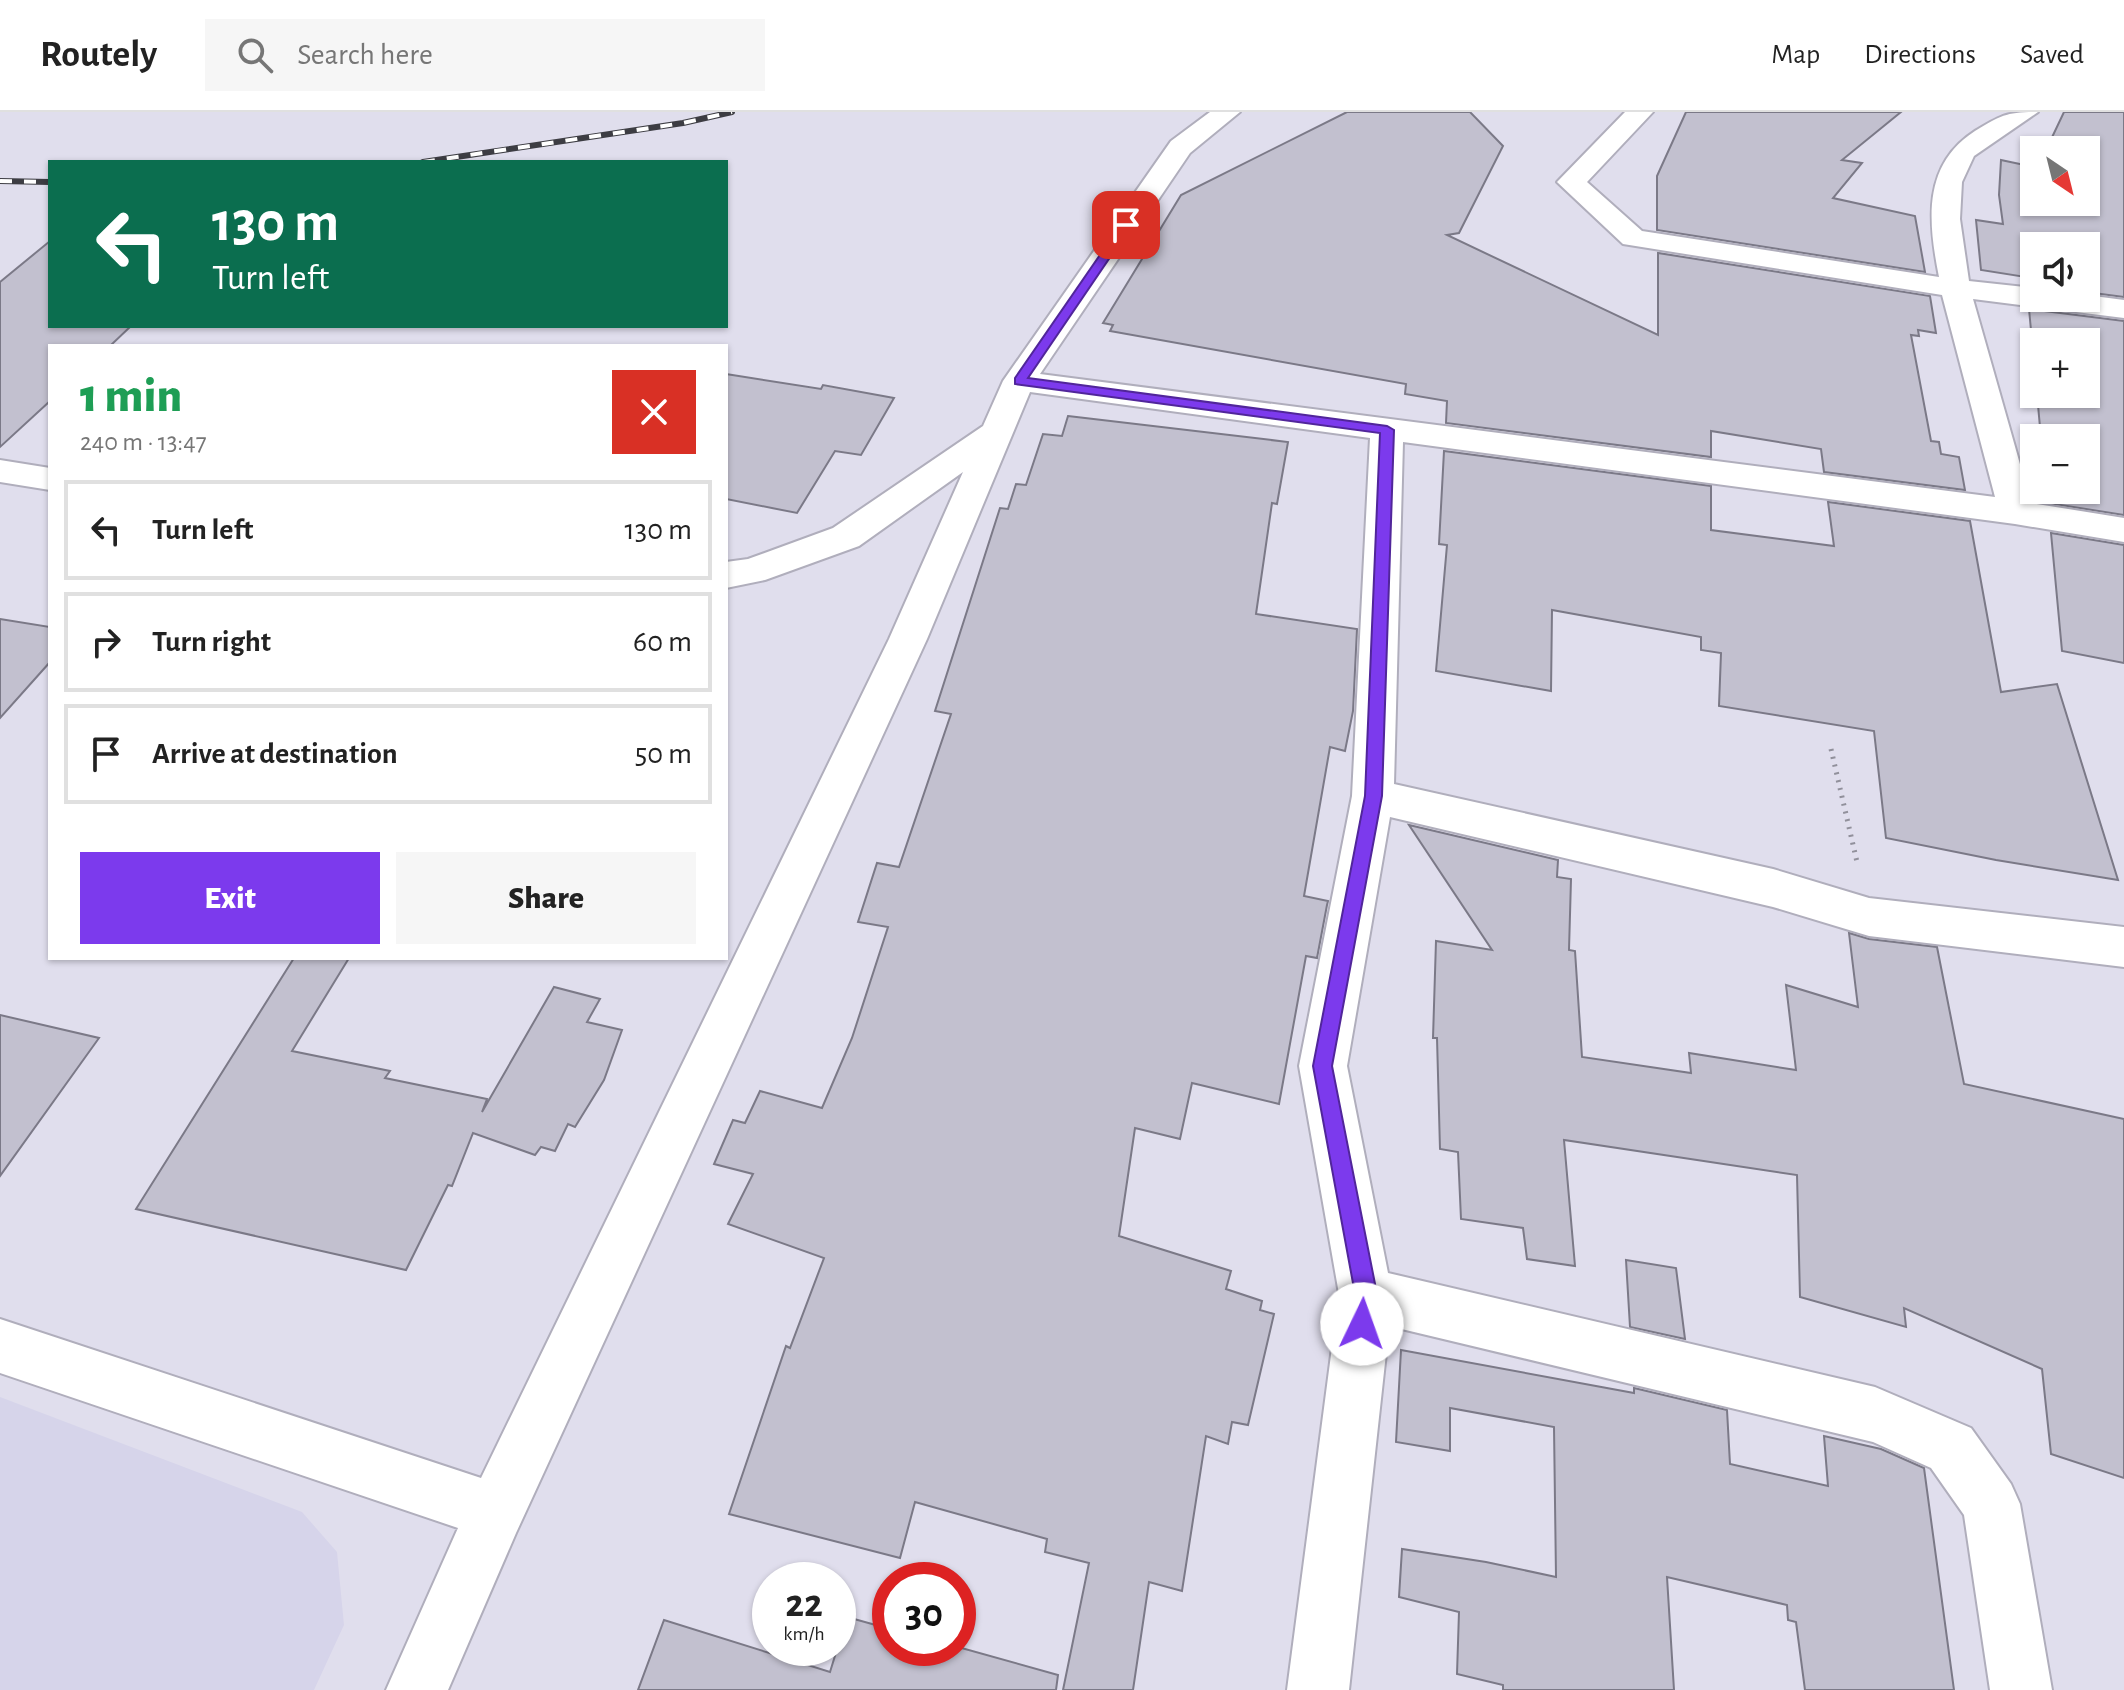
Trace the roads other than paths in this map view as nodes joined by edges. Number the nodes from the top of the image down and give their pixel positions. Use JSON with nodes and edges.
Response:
{"nodes":[{"id":1,"x":1227,"y":112,"type":"edge"},
{"id":2,"x":1640,"y":112,"type":"edge"},
{"id":3,"x":2025,"y":112,"type":"edge"},
{"id":4,"x":1953,"y":288,"type":"junction"},
{"id":5,"x":2020,"y":295,"type":"edge"},
{"id":6,"x":2100,"y":306,"type":"edge"},
{"id":7,"x":2124,"y":309,"type":"edge"},
{"id":8,"x":1019,"y":381,"type":"junction"},
{"id":9,"x":1387,"y":430,"type":"junction"},
{"id":10,"x":997,"y":432,"type":"junction"},
{"id":11,"x":0,"y":471,"type":"edge"},
{"id":12,"x":48,"y":479,"type":"edge"},
{"id":13,"x":2015,"y":512,"type":"junction"},
{"id":14,"x":2124,"y":530,"type":"edge"},
{"id":15,"x":728,"y":575,"type":"edge"},
{"id":16,"x":1373,"y":796,"type":"junction"},
{"id":17,"x":2124,"y":947,"type":"edge"},
{"id":18,"x":1366,"y":1294,"type":"junction"},
{"id":19,"x":0,"y":1346,"type":"edge"},
{"id":20,"x":495,"y":1512,"type":"junction"},
{"id":21,"x":417,"y":1690,"type":"edge"},
{"id":22,"x":1318,"y":1690,"type":"edge"},
{"id":23,"x":2021,"y":1690,"type":"edge"}],
"edges":[{"from":1,"to":8,"type":"street"},
{"from":2,"to":4,"type":"street"},
{"from":3,"to":4,"type":"street"},
{"from":4,"to":5,"type":"street"},
{"from":4,"to":13,"type":"street"},
{"from":6,"to":7,"type":"street"},
{"from":8,"to":9,"type":"street"},
{"from":8,"to":10,"type":"street"},
{"from":9,"to":13,"type":"street"},
{"from":9,"to":16,"type":"street"},
{"from":10,"to":15,"type":"street"},
{"from":10,"to":20,"type":"street"},
{"from":11,"to":12,"type":"street"},
{"from":13,"to":14,"type":"street"},
{"from":16,"to":17,"type":"street"},
{"from":16,"to":18,"type":"street"},
{"from":18,"to":22,"type":"street"},
{"from":18,"to":23,"type":"street"},
{"from":19,"to":20,"type":"street"},
{"from":20,"to":21,"type":"street"}]}
